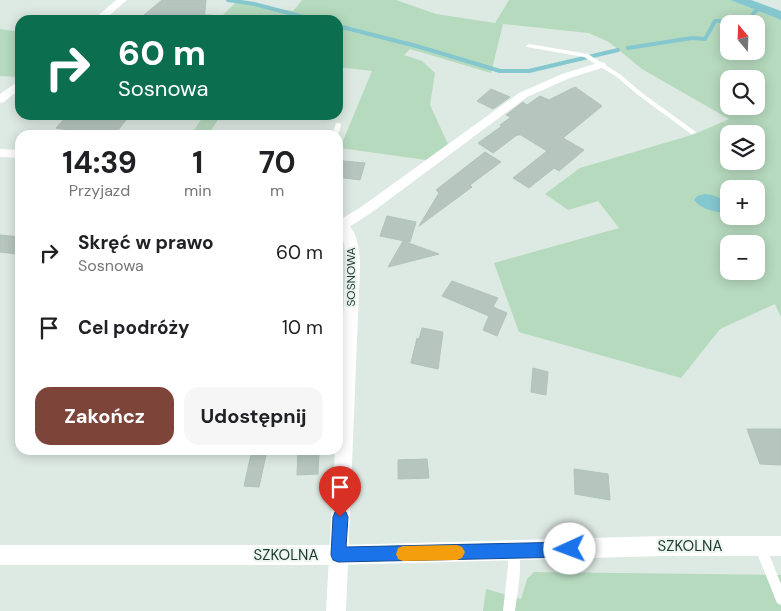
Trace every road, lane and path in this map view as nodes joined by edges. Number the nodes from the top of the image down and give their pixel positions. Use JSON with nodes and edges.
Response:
{"nodes":[{"id":1,"x":122,"y":0,"type":"edge"},
{"id":2,"x":104,"y":15,"type":"edge"},
{"id":3,"x":529,"y":46,"type":"dead end"},
{"id":4,"x":593,"y":59,"type":"junction"},
{"id":5,"x":15,"y":87,"type":"edge"},
{"id":6,"x":0,"y":100,"type":"edge"},
{"id":7,"x":338,"y":125,"type":"dead end"},
{"id":8,"x":336,"y":130,"type":"edge"},
{"id":9,"x":693,"y":132,"type":"dead end"},
{"id":10,"x":0,"y":153,"type":"edge"},
{"id":11,"x":15,"y":154,"type":"edge"},
{"id":12,"x":343,"y":222,"type":"edge"},
{"id":13,"x":343,"y":230,"type":"edge"},
{"id":14,"x":760,"y":546,"type":"junction"},
{"id":15,"x":781,"y":546,"type":"edge"},
{"id":16,"x":512,"y":551,"type":"junction"},
{"id":17,"x":0,"y":555,"type":"edge"},
{"id":18,"x":338,"y":555,"type":"junction"},
{"id":19,"x":781,"y":599,"type":"edge"},
{"id":20,"x":336,"y":611,"type":"edge"},
{"id":21,"x":509,"y":611,"type":"edge"}],
"edges":[{"from":1,"to":2,"type":"street"},
{"from":3,"to":4,"type":"lane"},
{"from":4,"to":9,"type":"lane"},
{"from":4,"to":12,"type":"street","name":"SOSNOWA"},
{"from":5,"to":6,"type":"street"},
{"from":7,"to":8,"type":"lane"},
{"from":10,"to":11,"type":"street"},
{"from":13,"to":18,"type":"street","name":"SOSNOWA"},
{"from":14,"to":15,"type":"street","name":"SZKOLNA"},
{"from":14,"to":16,"type":"street","name":"SZKOLNA"},
{"from":14,"to":19,"type":"lane"},
{"from":16,"to":18,"type":"street","name":"SZKOLNA"},
{"from":16,"to":21,"type":"lane"},
{"from":17,"to":18,"type":"street","name":"SZKOLNA"},
{"from":18,"to":20,"type":"street","name":"SOSNOWA"}]}
